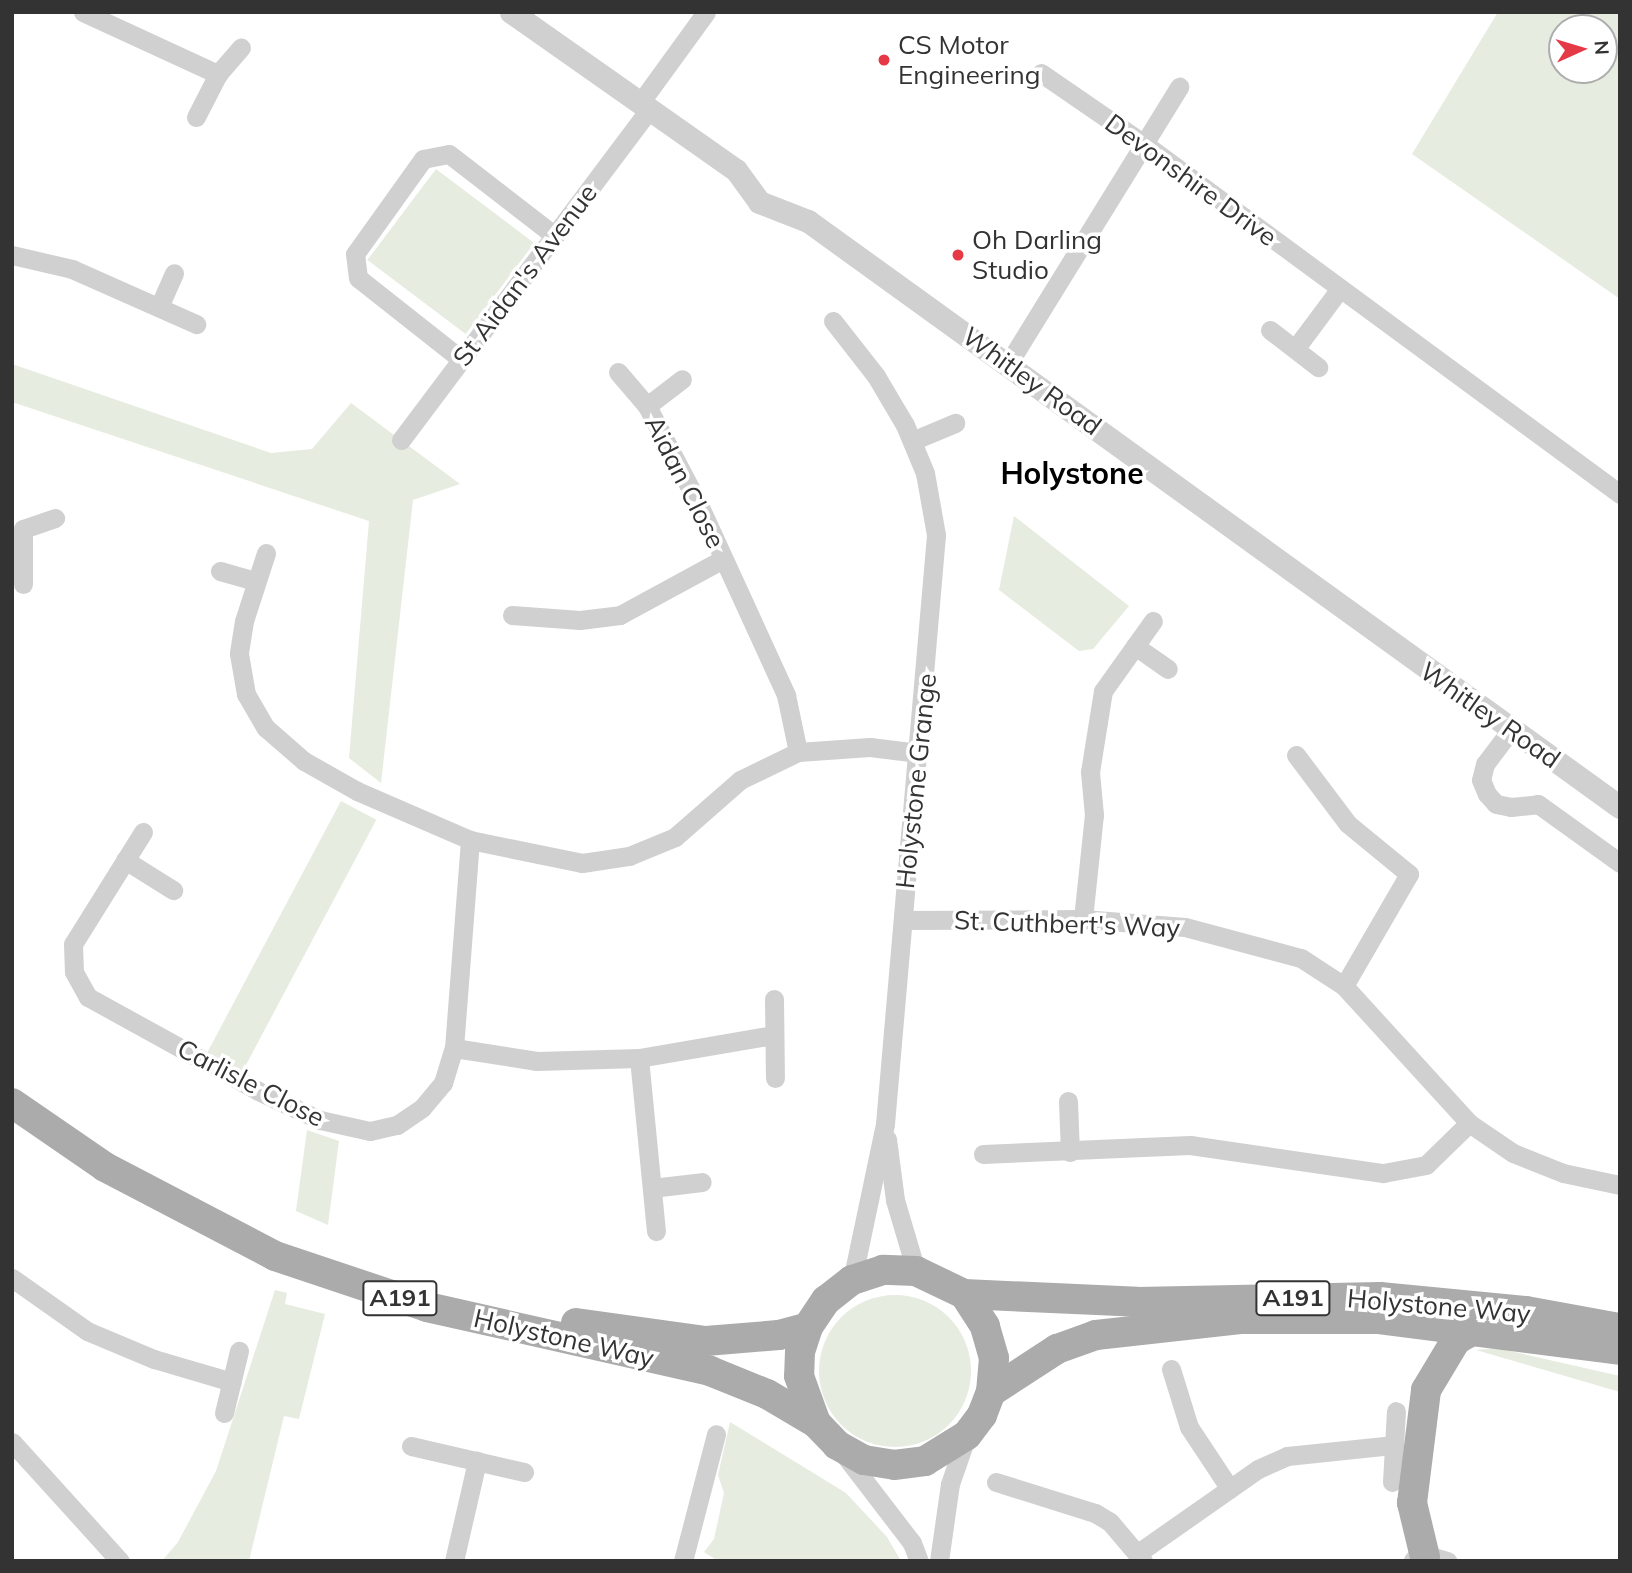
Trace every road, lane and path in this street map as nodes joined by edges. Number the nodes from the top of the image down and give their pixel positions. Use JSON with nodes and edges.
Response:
{"nodes":[{"id":1,"x":83,"y":12,"type":"edge"},
{"id":2,"x":511,"y":12,"type":"edge"},
{"id":3,"x":706,"y":12,"type":"edge"},
{"id":4,"x":241,"y":48,"type":"dead end"},
{"id":5,"x":218,"y":74,"type":"junction"},
{"id":6,"x":1041,"y":74,"type":"dead end"},
{"id":7,"x":1179,"y":87,"type":"dead end"},
{"id":8,"x":645,"y":107,"type":"junction"},
{"id":9,"x":196,"y":117,"type":"dead end"},
{"id":10,"x":1143,"y":143,"type":"junction"},
{"id":11,"x":555,"y":236,"type":"junction"},
{"id":12,"x":12,"y":255,"type":"edge"},
{"id":13,"x":174,"y":273,"type":"dead end"},
{"id":14,"x":1339,"y":290,"type":"junction"},
{"id":15,"x":159,"y":307,"type":"junction"},
{"id":16,"x":833,"y":321,"type":"dead end"},
{"id":17,"x":196,"y":324,"type":"dead end"},
{"id":18,"x":1270,"y":330,"type":"dead end"},
{"id":19,"x":1295,"y":349,"type":"junction"},
{"id":20,"x":462,"y":360,"type":"junction"},
{"id":21,"x":1008,"y":364,"type":"junction"},
{"id":22,"x":1318,"y":367,"type":"dead end"},
{"id":23,"x":618,"y":372,"type":"dead end"},
{"id":24,"x":682,"y":379,"type":"dead end"},
{"id":25,"x":647,"y":406,"type":"junction"},
{"id":26,"x":955,"y":424,"type":"dead end"},
{"id":27,"x":401,"y":440,"type":"dead end"},
{"id":28,"x":912,"y":441,"type":"junction"},
{"id":29,"x":1620,"y":494,"type":"edge"},
{"id":30,"x":55,"y":518,"type":"dead end"},
{"id":31,"x":18,"y":525,"type":"edge"},
{"id":32,"x":266,"y":553,"type":"dead end"},
{"id":33,"x":723,"y":559,"type":"junction"},
{"id":34,"x":220,"y":570,"type":"dead end"},
{"id":35,"x":256,"y":582,"type":"junction"},
{"id":36,"x":23,"y":584,"type":"dead end"},
{"id":37,"x":512,"y":615,"type":"dead end"},
{"id":38,"x":1153,"y":621,"type":"dead end"},
{"id":39,"x":1135,"y":646,"type":"junction"},
{"id":40,"x":1168,"y":669,"type":"dead end"},
{"id":41,"x":1510,"y":731,"type":"junction"},
{"id":42,"x":798,"y":752,"type":"junction"},
{"id":43,"x":919,"y":752,"type":"junction"},
{"id":44,"x":1296,"y":755,"type":"dead end"},
{"id":45,"x":1620,"y":807,"type":"edge"},
{"id":46,"x":143,"y":832,"type":"dead end"},
{"id":47,"x":470,"y":840,"type":"junction"},
{"id":48,"x":125,"y":860,"type":"junction"},
{"id":49,"x":1620,"y":863,"type":"edge"},
{"id":50,"x":173,"y":890,"type":"dead end"},
{"id":51,"x":1083,"y":919,"type":"junction"},
{"id":52,"x":903,"y":920,"type":"junction"},
{"id":53,"x":1344,"y":986,"type":"junction"},
{"id":54,"x":774,"y":999,"type":"dead end"},
{"id":55,"x":774,"y":1035,"type":"junction"},
{"id":56,"x":454,"y":1048,"type":"junction"},
{"id":57,"x":639,"y":1058,"type":"junction"},
{"id":58,"x":775,"y":1079,"type":"dead end"},
{"id":59,"x":12,"y":1084,"type":"edge"},
{"id":60,"x":1068,"y":1101,"type":"dead end"},
{"id":61,"x":12,"y":1103,"type":"edge"},
{"id":62,"x":1469,"y":1123,"type":"junction"},
{"id":63,"x":885,"y":1124,"type":"junction"},
{"id":64,"x":1070,"y":1152,"type":"junction"},
{"id":65,"x":983,"y":1154,"type":"dead end"},
{"id":66,"x":702,"y":1182,"type":"dead end"},
{"id":67,"x":1620,"y":1185,"type":"edge"},
{"id":68,"x":652,"y":1188,"type":"junction"},
{"id":69,"x":656,"y":1231,"type":"dead end"},
{"id":70,"x":916,"y":1271,"type":"junction"},
{"id":71,"x":12,"y":1278,"type":"edge"},
{"id":72,"x":852,"y":1280,"type":"junction"},
{"id":73,"x":964,"y":1294,"type":"junction"},
{"id":74,"x":808,"y":1327,"type":"junction"},
{"id":75,"x":1620,"y":1328,"type":"edge"},
{"id":76,"x":1473,"y":1329,"type":"junction"},
{"id":77,"x":1620,"y":1350,"type":"edge"},
{"id":78,"x":239,"y":1351,"type":"dead end"},
{"id":79,"x":1171,"y":1369,"type":"dead end"},
{"id":80,"x":232,"y":1382,"type":"junction"},
{"id":81,"x":991,"y":1392,"type":"junction"},
{"id":82,"x":1396,"y":1411,"type":"dead end"},
{"id":83,"x":225,"y":1413,"type":"dead end"},
{"id":84,"x":816,"y":1423,"type":"junction"},
{"id":85,"x":716,"y":1434,"type":"dead end"},
{"id":86,"x":967,"y":1435,"type":"junction"},
{"id":87,"x":12,"y":1441,"type":"edge"},
{"id":88,"x":837,"y":1445,"type":"junction"},
{"id":89,"x":1394,"y":1445,"type":"junction"},
{"id":90,"x":411,"y":1446,"type":"dead end"},
{"id":91,"x":477,"y":1461,"type":"junction"},
{"id":92,"x":524,"y":1472,"type":"dead end"},
{"id":93,"x":996,"y":1482,"type":"dead end"},
{"id":94,"x":1392,"y":1482,"type":"dead end"},
{"id":95,"x":1230,"y":1489,"type":"junction"},
{"id":96,"x":1140,"y":1557,"type":"edge"},
{"id":97,"x":115,"y":1559,"type":"edge"},
{"id":98,"x":1428,"y":1560,"type":"edge"},
{"id":99,"x":454,"y":1561,"type":"edge"},
{"id":100,"x":683,"y":1561,"type":"edge"},
{"id":101,"x":919,"y":1561,"type":"edge"},
{"id":102,"x":939,"y":1561,"type":"edge"}],
"edges":[{"from":1,"to":5,"type":"street"},
{"from":2,"to":8,"type":"street","name":"Whitley Road"},
{"from":3,"to":8,"type":"street","name":"St Aidan's Avenue"},
{"from":4,"to":5,"type":"street"},
{"from":5,"to":9,"type":"street"},
{"from":6,"to":10,"type":"street","name":"Devonshire Drive"},
{"from":7,"to":10,"type":"street"},
{"from":8,"to":11,"type":"street","name":"St Aidan's Avenue"},
{"from":8,"to":21,"type":"street","name":"Whitley Road"},
{"from":10,"to":14,"type":"street","name":"Devonshire Drive"},
{"from":10,"to":21,"type":"street"},
{"from":11,"to":20,"type":"street","name":"St Aidan's Avenue"},
{"from":11,"to":20,"type":"street"},
{"from":12,"to":15,"type":"street"},
{"from":13,"to":15,"type":"street"},
{"from":14,"to":19,"type":"street"},
{"from":14,"to":29,"type":"street","name":"Devonshire Drive"},
{"from":15,"to":17,"type":"street"},
{"from":16,"to":28,"type":"street","name":"Holystone Grange"},
{"from":18,"to":19,"type":"street"},
{"from":19,"to":22,"type":"street"},
{"from":20,"to":27,"type":"street","name":"St Aidan's Avenue"},
{"from":21,"to":41,"type":"street","name":"Whitley Road"},
{"from":23,"to":25,"type":"street","name":"Aidan Close"},
{"from":24,"to":25,"type":"street","name":"Aidan Close"},
{"from":25,"to":33,"type":"street","name":"Aidan Close"},
{"from":26,"to":28,"type":"street"},
{"from":28,"to":43,"type":"street","name":"Holystone Grange"},
{"from":30,"to":31,"type":"street"},
{"from":31,"to":36,"type":"street"},
{"from":32,"to":35,"type":"street"},
{"from":33,"to":37,"type":"street","name":"Aidan Close"},
{"from":33,"to":42,"type":"street","name":"Aidan Close"},
{"from":34,"to":35,"type":"street"},
{"from":35,"to":47,"type":"street"},
{"from":38,"to":39,"type":"street"},
{"from":39,"to":40,"type":"street"},
{"from":39,"to":51,"type":"street"},
{"from":41,"to":45,"type":"street","name":"Whitley Road"},
{"from":41,"to":49,"type":"street"},
{"from":42,"to":43,"type":"street"},
{"from":42,"to":47,"type":"street"},
{"from":43,"to":52,"type":"street","name":"Holystone Grange"},
{"from":44,"to":53,"type":"street"},
{"from":46,"to":48,"type":"street","name":"Carlisle Close"},
{"from":47,"to":56,"type":"street","name":"Carlisle Close"},
{"from":48,"to":50,"type":"street"},
{"from":48,"to":56,"type":"street","name":"Carlisle Close"},
{"from":51,"to":52,"type":"street","name":"St. Cuthbert's Way"},
{"from":51,"to":53,"type":"street","name":"St. Cuthbert's Way"},
{"from":52,"to":63,"type":"street","name":"Holystone Grange"},
{"from":53,"to":62,"type":"street","name":"St. Cuthbert's Way"},
{"from":54,"to":55,"type":"street"},
{"from":55,"to":57,"type":"street"},
{"from":55,"to":58,"type":"street"},
{"from":56,"to":57,"type":"street"},
{"from":57,"to":68,"type":"street"},
{"from":59,"to":74,"type":"main road","name":"Holystone Way","number":"A191"},
{"from":60,"to":64,"type":"street"},
{"from":61,"to":84,"type":"main road","name":"Holystone Way","number":"A191"},
{"from":62,"to":64,"type":"street"},
{"from":62,"to":67,"type":"street","name":"St. Cuthbert's Way"},
{"from":63,"to":70,"type":"street","name":"Holystone Grange"},
{"from":63,"to":72,"type":"street","name":"Holystone Grange"},
{"from":64,"to":65,"type":"street"},
{"from":66,"to":68,"type":"street"},
{"from":68,"to":69,"type":"street"},
{"from":70,"to":72,"type":"main road","name":"Holystone Way","number":"A191"},
{"from":70,"to":73,"type":"main road","name":"Holystone Way","number":"A191"},
{"from":71,"to":80,"type":"street"},
{"from":72,"to":74,"type":"main road","name":"Holystone Way","number":"A191"},
{"from":73,"to":75,"type":"main road","name":"Holystone Way","number":"A191"},
{"from":73,"to":81,"type":"main road","name":"Holystone Way","number":"A191"},
{"from":74,"to":84,"type":"main road","name":"Holystone Way","number":"A191"},
{"from":76,"to":77,"type":"main road","name":"Holystone Way","number":"A191"},
{"from":76,"to":81,"type":"main road","name":"Holystone Way","number":"A191"},
{"from":76,"to":98,"type":"main road"},
{"from":78,"to":80,"type":"street"},
{"from":79,"to":95,"type":"street"},
{"from":80,"to":83,"type":"street"},
{"from":81,"to":86,"type":"main road","name":"Holystone Way","number":"A191"},
{"from":82,"to":89,"type":"street"},
{"from":84,"to":88,"type":"main road","name":"Holystone Way","number":"A191"},
{"from":85,"to":100,"type":"street"},
{"from":86,"to":88,"type":"main road","name":"Holystone Way","number":"A191"},
{"from":86,"to":102,"type":"street"},
{"from":87,"to":97,"type":"street"},
{"from":88,"to":101,"type":"street"},
{"from":89,"to":94,"type":"street"},
{"from":89,"to":95,"type":"street"},
{"from":90,"to":91,"type":"street"},
{"from":91,"to":92,"type":"street"},
{"from":91,"to":99,"type":"street"},
{"from":93,"to":96,"type":"street"},
{"from":95,"to":96,"type":"street"}]}
